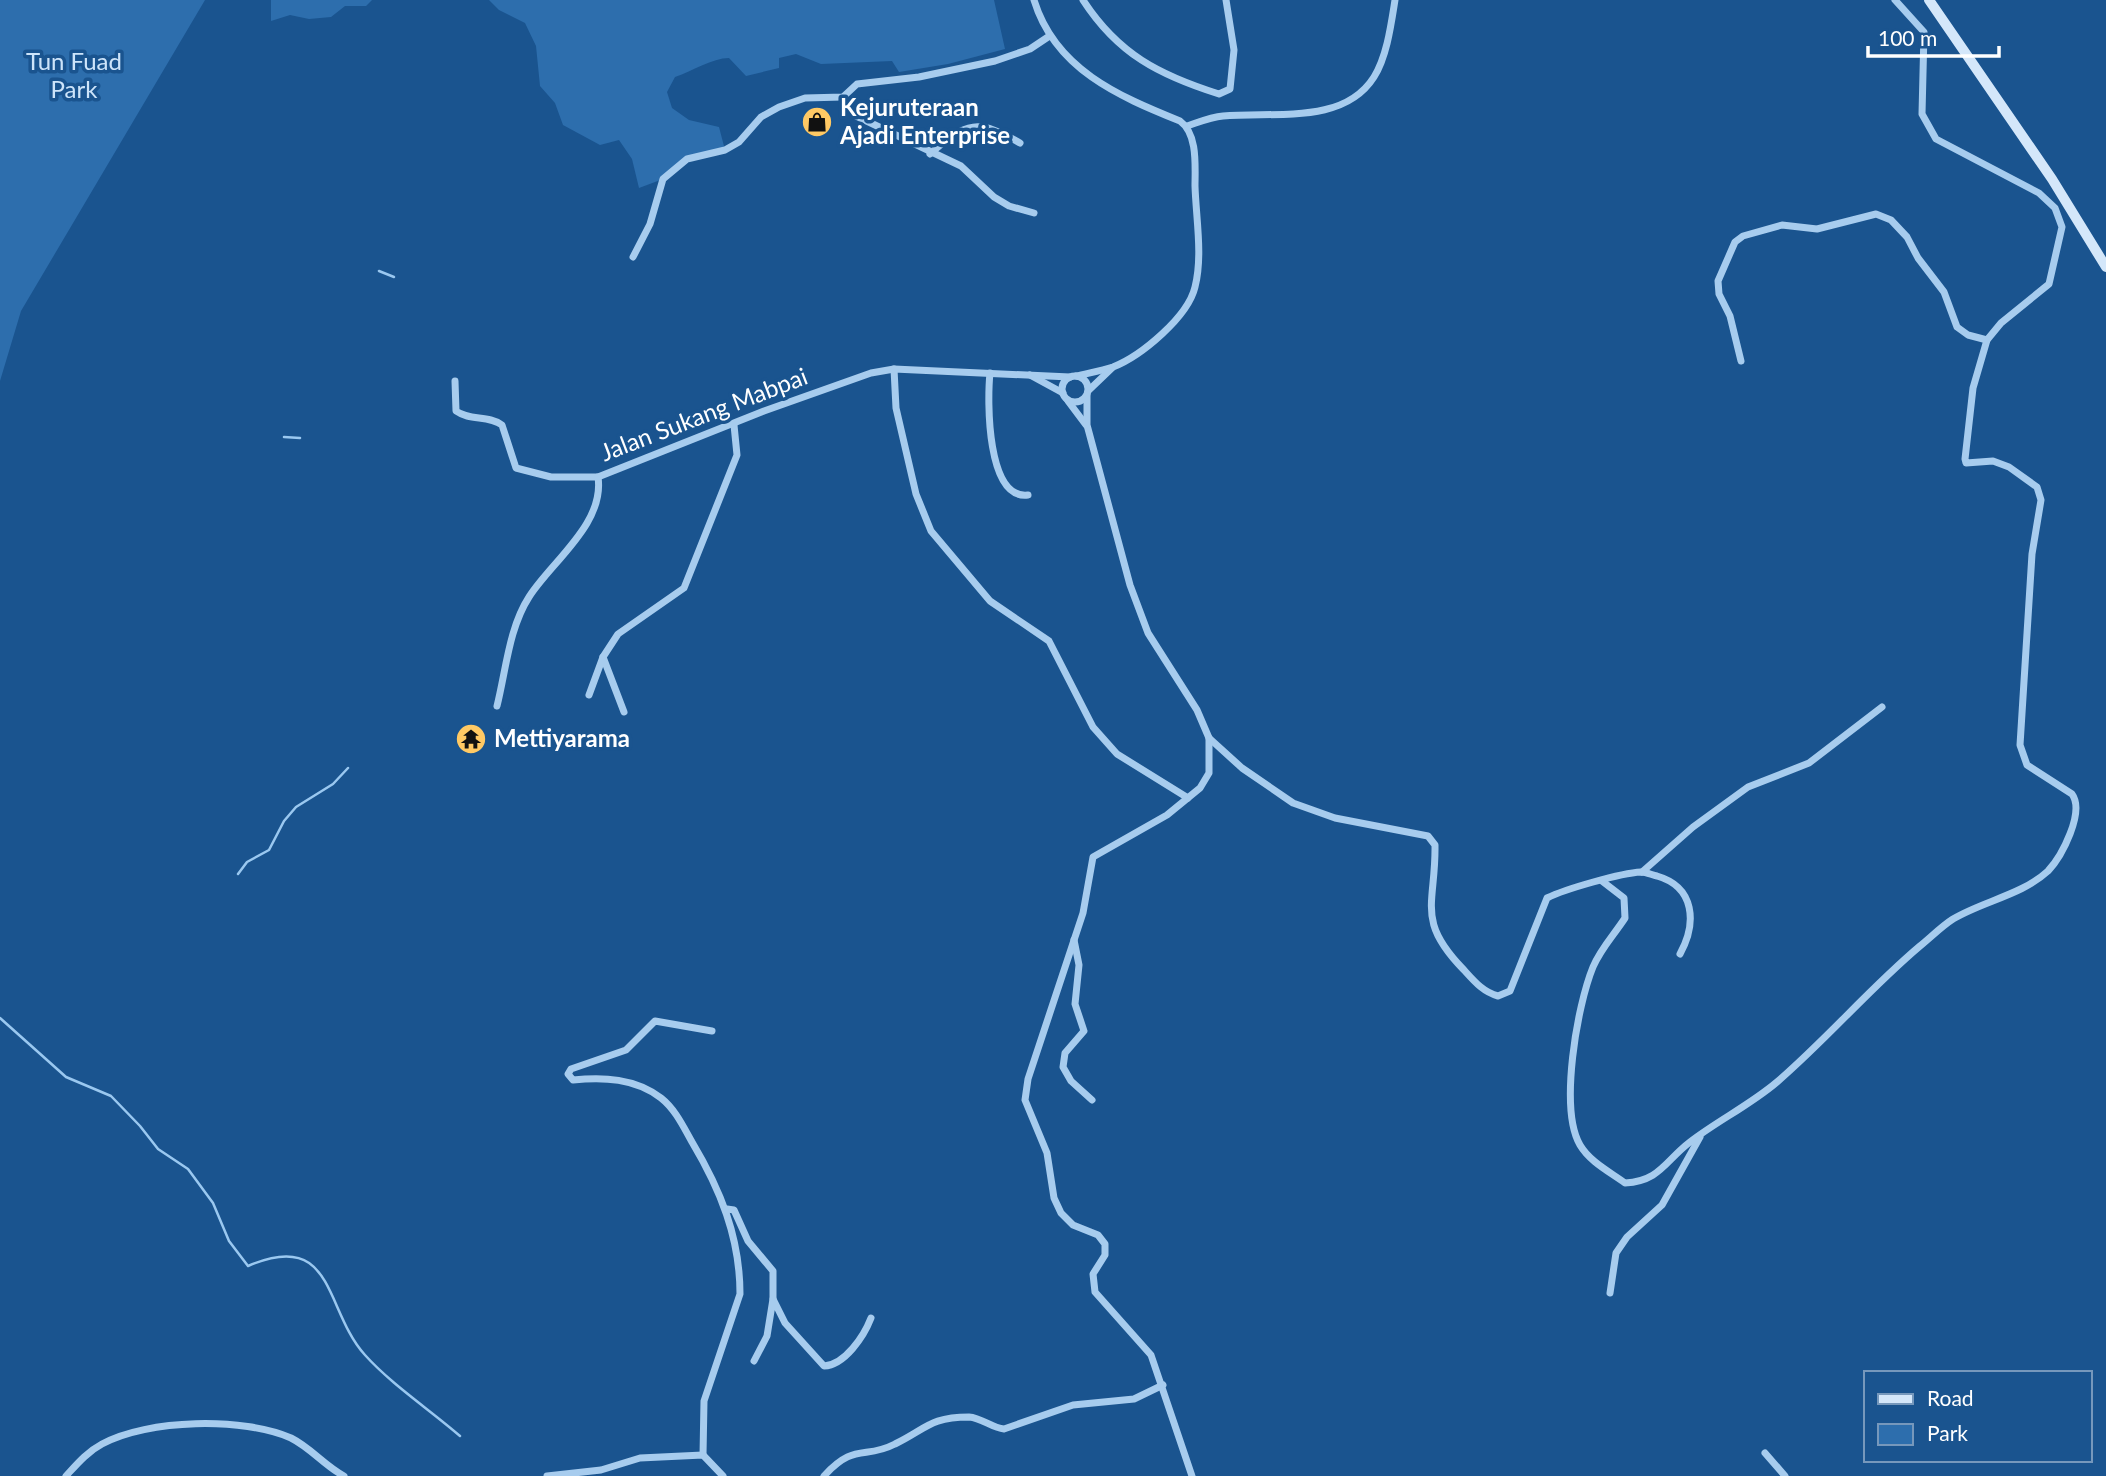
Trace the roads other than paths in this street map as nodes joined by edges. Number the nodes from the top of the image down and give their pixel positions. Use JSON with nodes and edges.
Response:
{"nodes":[{"id":1,"x":1034,"y":0,"type":"edge"},
{"id":2,"x":1083,"y":0,"type":"edge"},
{"id":3,"x":1226,"y":0,"type":"edge"},
{"id":4,"x":1395,"y":0,"type":"edge"},
{"id":5,"x":1895,"y":0,"type":"edge"},
{"id":6,"x":1929,"y":0,"type":"edge"},
{"id":7,"x":1048,"y":37,"type":"junction"},
{"id":8,"x":843,"y":97,"type":"junction"},
{"id":9,"x":1187,"y":126,"type":"junction"},
{"id":10,"x":1020,"y":143,"type":"dead end"},
{"id":11,"x":930,"y":154,"type":"junction"},
{"id":12,"x":1034,"y":213,"type":"dead end"},
{"id":13,"x":2074,"y":214,"type":"junction"},
{"id":14,"x":2062,"y":227,"type":"junction"},
{"id":15,"x":633,"y":257,"type":"dead end"},
{"id":16,"x":2106,"y":267,"type":"edge"},
{"id":17,"x":1987,"y":340,"type":"junction"},
{"id":18,"x":1741,"y":362,"type":"dead end"},
{"id":19,"x":1112,"y":367,"type":"junction"},
{"id":20,"x":894,"y":369,"type":"junction"},
{"id":21,"x":990,"y":373,"type":"junction"},
{"id":22,"x":1028,"y":374,"type":"junction"},
{"id":23,"x":1073,"y":376,"type":"junction"},
{"id":24,"x":455,"y":381,"type":"dead end"},
{"id":25,"x":1088,"y":392,"type":"junction"},
{"id":26,"x":1065,"y":396,"type":"junction"},
{"id":27,"x":734,"y":425,"type":"junction"},
{"id":28,"x":1087,"y":425,"type":"junction"},
{"id":29,"x":598,"y":477,"type":"junction"},
{"id":30,"x":1028,"y":495,"type":"dead end"},
{"id":31,"x":603,"y":657,"type":"junction"},
{"id":32,"x":589,"y":695,"type":"dead end"},
{"id":33,"x":497,"y":706,"type":"dead end"},
{"id":34,"x":1882,"y":707,"type":"dead end"},
{"id":35,"x":624,"y":712,"type":"dead end"},
{"id":36,"x":1209,"y":738,"type":"junction"},
{"id":37,"x":1188,"y":798,"type":"junction"},
{"id":38,"x":1642,"y":872,"type":"junction"},
{"id":39,"x":1602,"y":881,"type":"junction"},
{"id":40,"x":1074,"y":939,"type":"junction"},
{"id":41,"x":1680,"y":954,"type":"dead end"},
{"id":42,"x":712,"y":1031,"type":"dead end"},
{"id":43,"x":1092,"y":1100,"type":"dead end"},
{"id":44,"x":1700,"y":1138,"type":"junction"},
{"id":45,"x":727,"y":1209,"type":"junction"},
{"id":46,"x":1611,"y":1293,"type":"dead end"},
{"id":47,"x":773,"y":1298,"type":"junction"},
{"id":48,"x":871,"y":1318,"type":"dead end"},
{"id":49,"x":754,"y":1362,"type":"dead end"},
{"id":50,"x":1163,"y":1385,"type":"junction"},
{"id":51,"x":1765,"y":1453,"type":"dead end"},
{"id":52,"x":703,"y":1455,"type":"junction"},
{"id":53,"x":587,"y":1474,"type":"edge"},
{"id":54,"x":66,"y":1476,"type":"edge"},
{"id":55,"x":344,"y":1476,"type":"edge"},
{"id":56,"x":547,"y":1476,"type":"edge"},
{"id":57,"x":723,"y":1476,"type":"edge"},
{"id":58,"x":824,"y":1476,"type":"edge"},
{"id":59,"x":1192,"y":1476,"type":"edge"},
{"id":60,"x":1785,"y":1476,"type":"edge"}],
"edges":[{"from":1,"to":7,"type":"street"},
{"from":2,"to":3,"type":"street"},
{"from":4,"to":9,"type":"street"},
{"from":5,"to":14,"type":"street"},
{"from":6,"to":13,"type":"street"},
{"from":7,"to":8,"type":"street"},
{"from":7,"to":9,"type":"street"},
{"from":8,"to":11,"type":"street"},
{"from":8,"to":15,"type":"street"},
{"from":9,"to":19,"type":"street","name":"Jalan Sukang Mabpai"},
{"from":10,"to":11,"type":"street"},
{"from":11,"to":12,"type":"street"},
{"from":13,"to":14,"type":"street"},
{"from":13,"to":16,"type":"street"},
{"from":14,"to":17,"type":"street"},
{"from":17,"to":18,"type":"street"},
{"from":17,"to":44,"type":"street"},
{"from":19,"to":23,"type":"street","name":"Jalan Sukang Mabpai"},
{"from":19,"to":25,"type":"street","name":"Jalan Sukang Mabpai"},
{"from":20,"to":21,"type":"street","name":"Jalan Sukang Mabpai"},
{"from":20,"to":27,"type":"street","name":"Jalan Sukang Mabpai"},
{"from":20,"to":37,"type":"street"},
{"from":21,"to":22,"type":"street","name":"Jalan Sukang Mabpai"},
{"from":21,"to":30,"type":"street"},
{"from":22,"to":23,"type":"street","name":"Jalan Sukang Mabpai"},
{"from":22,"to":26,"type":"street","name":"Jalan Sukang Mabpai"},
{"from":23,"to":25,"type":"street"},
{"from":23,"to":26,"type":"street"},
{"from":24,"to":29,"type":"street","name":"Jalan Sukang Mabpai"},
{"from":25,"to":26,"type":"street"},
{"from":25,"to":28,"type":"street"},
{"from":26,"to":28,"type":"street"},
{"from":27,"to":29,"type":"street","name":"Jalan Sukang Mabpai"},
{"from":27,"to":31,"type":"street"},
{"from":28,"to":36,"type":"street"},
{"from":29,"to":33,"type":"street"},
{"from":31,"to":32,"type":"street"},
{"from":31,"to":35,"type":"street"},
{"from":34,"to":38,"type":"street"},
{"from":36,"to":37,"type":"street"},
{"from":36,"to":39,"type":"street"},
{"from":37,"to":40,"type":"street"},
{"from":38,"to":39,"type":"street"},
{"from":38,"to":41,"type":"street"},
{"from":39,"to":44,"type":"street"},
{"from":40,"to":43,"type":"street"},
{"from":40,"to":50,"type":"street"},
{"from":42,"to":45,"type":"street"},
{"from":44,"to":46,"type":"street"},
{"from":45,"to":47,"type":"street"},
{"from":45,"to":52,"type":"street"},
{"from":47,"to":48,"type":"street"},
{"from":47,"to":49,"type":"street"},
{"from":50,"to":58,"type":"street"},
{"from":50,"to":59,"type":"street"},
{"from":51,"to":60,"type":"street"},
{"from":52,"to":53,"type":"street"},
{"from":52,"to":57,"type":"street"},
{"from":53,"to":56,"type":"street"},
{"from":54,"to":55,"type":"street"}]}
